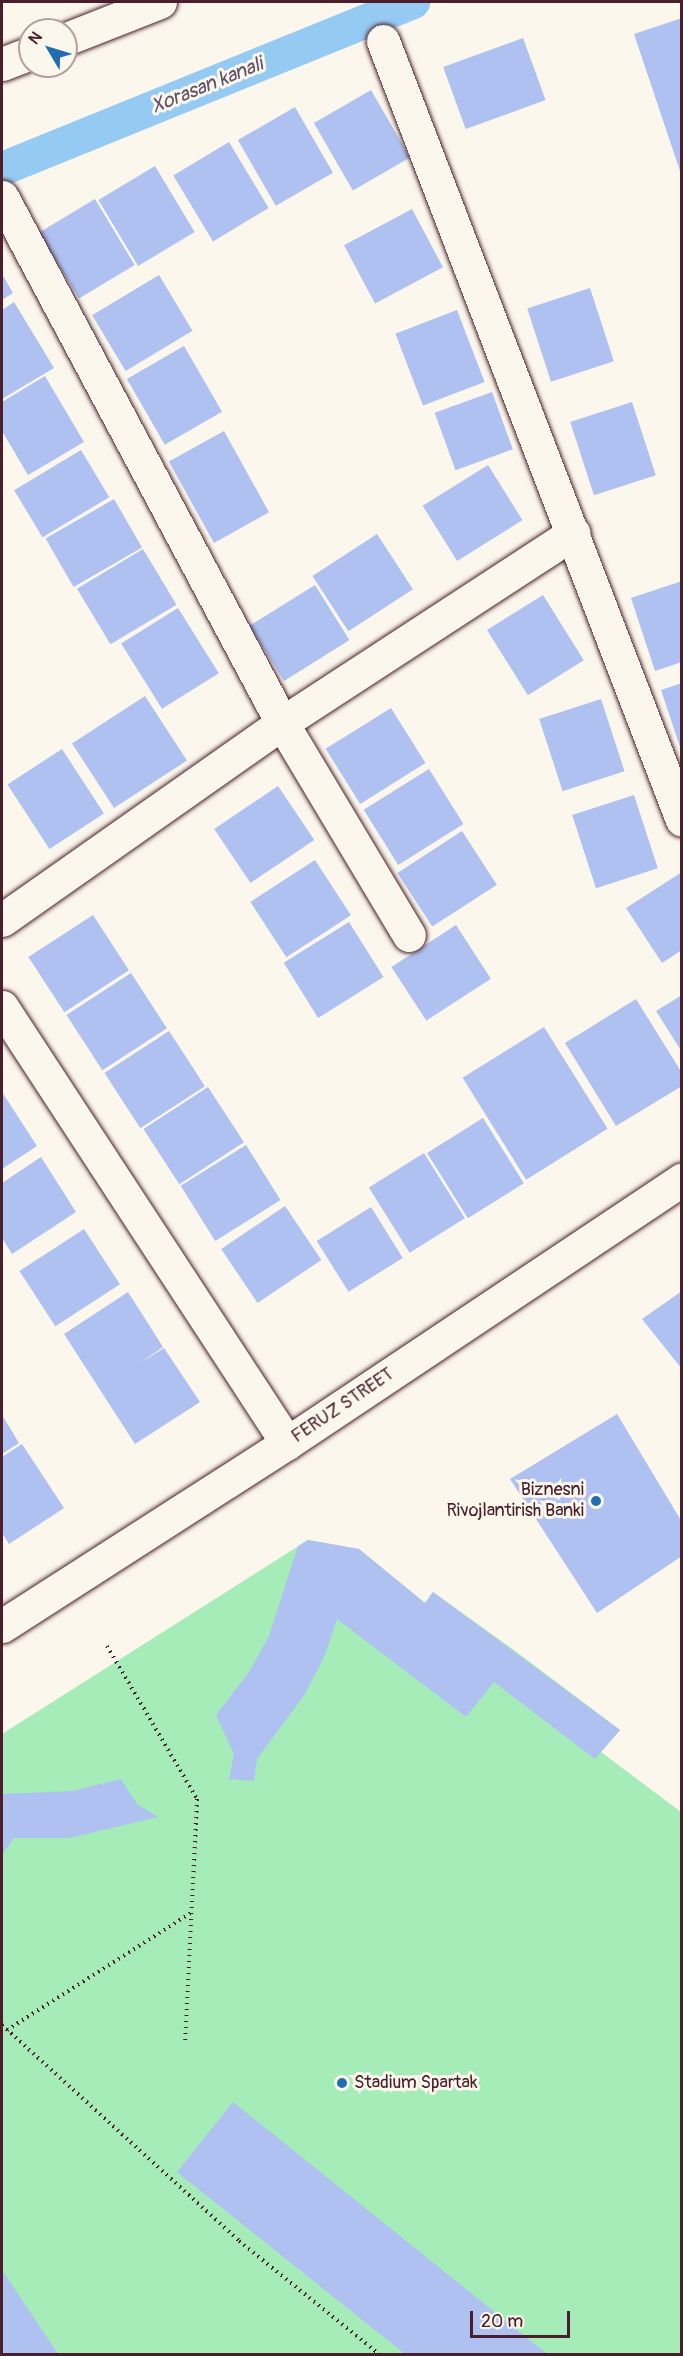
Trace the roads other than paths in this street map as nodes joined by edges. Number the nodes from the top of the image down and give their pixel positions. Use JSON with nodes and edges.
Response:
{"nodes":[{"id":1,"x":160,"y":2,"type":"edge"},
{"id":2,"x":78,"y":34,"type":"edge"},
{"id":3,"x":383,"y":41,"type":"dead end"},
{"id":4,"x":18,"y":58,"type":"edge"},
{"id":5,"x":2,"y":64,"type":"edge"},
{"id":6,"x":2,"y":197,"type":"edge"},
{"id":7,"x":573,"y":533,"type":"junction"},
{"id":8,"x":282,"y":723,"type":"junction"},
{"id":9,"x":681,"y":820,"type":"edge"},
{"id":10,"x":2,"y":920,"type":"edge"},
{"id":11,"x":408,"y":935,"type":"dead end"},
{"id":12,"x":2,"y":1007,"type":"edge"},
{"id":13,"x":681,"y":1180,"type":"edge"},
{"id":14,"x":286,"y":1443,"type":"junction"},
{"id":15,"x":2,"y":1626,"type":"edge"}],
"edges":[{"from":1,"to":2,"type":"street"},
{"from":3,"to":7,"type":"street"},
{"from":4,"to":5,"type":"street"},
{"from":6,"to":8,"type":"street"},
{"from":7,"to":8,"type":"street"},
{"from":7,"to":9,"type":"street"},
{"from":8,"to":10,"type":"street"},
{"from":8,"to":11,"type":"street"},
{"from":12,"to":14,"type":"street"},
{"from":13,"to":14,"type":"street","name":"FERUZ STREET"},
{"from":14,"to":15,"type":"street","name":"FERUZ STREET"}]}
